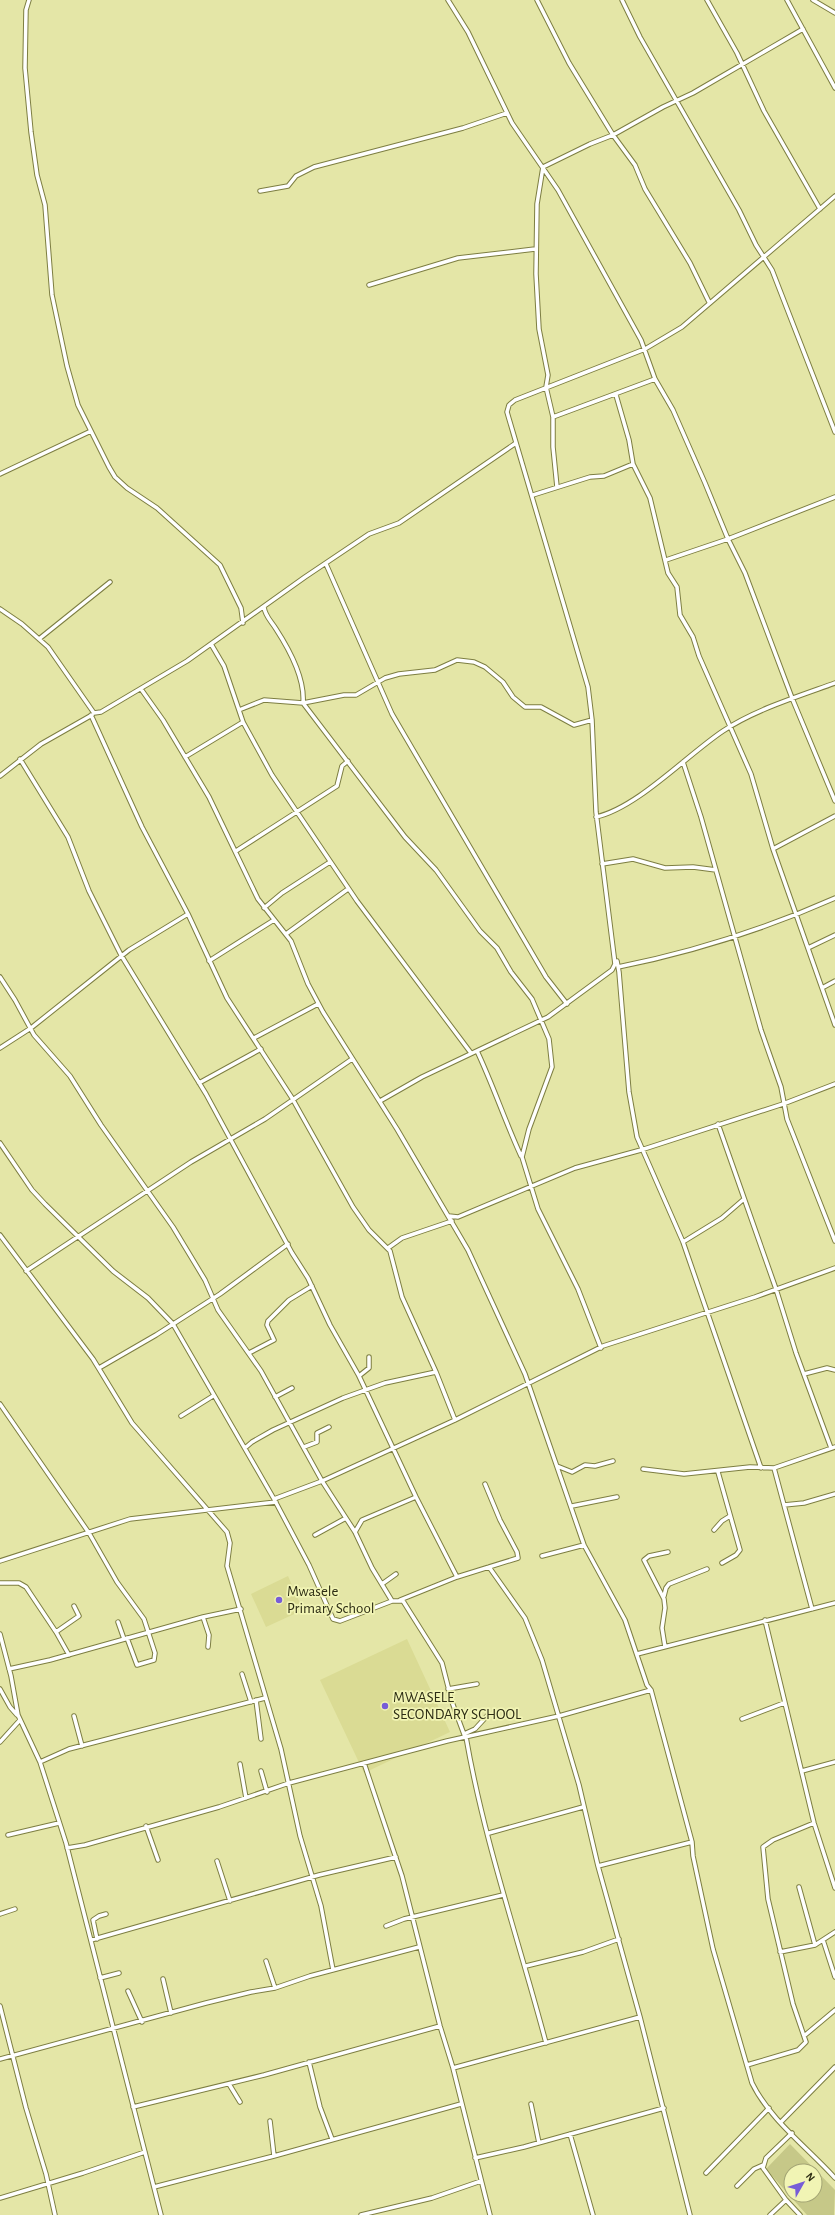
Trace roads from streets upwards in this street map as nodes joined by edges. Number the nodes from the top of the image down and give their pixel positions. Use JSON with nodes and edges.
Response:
{"nodes":[{"id":1,"x":29,"y":0,"type":"edge"},
{"id":2,"x":454,"y":0,"type":"edge"},
{"id":3,"x":537,"y":0,"type":"edge"},
{"id":4,"x":622,"y":0,"type":"edge"},
{"id":5,"x":707,"y":0,"type":"edge"},
{"id":6,"x":787,"y":0,"type":"edge"},
{"id":7,"x":813,"y":0,"type":"edge"},
{"id":8,"x":449,"y":1,"type":"edge"},
{"id":9,"x":835,"y":13,"type":"edge"},
{"id":10,"x":803,"y":29,"type":"junction"},
{"id":11,"x":741,"y":65,"type":"junction"},
{"id":12,"x":835,"y":88,"type":"edge"},
{"id":13,"x":677,"y":100,"type":"junction"},
{"id":14,"x":507,"y":113,"type":"junction"},
{"id":15,"x":613,"y":135,"type":"junction"},
{"id":16,"x":543,"y":167,"type":"junction"},
{"id":17,"x":260,"y":191,"type":"dead end"},
{"id":18,"x":835,"y":196,"type":"edge"},
{"id":19,"x":820,"y":209,"type":"junction"},
{"id":20,"x":535,"y":249,"type":"junction"},
{"id":21,"x":763,"y":257,"type":"junction"},
{"id":22,"x":369,"y":285,"type":"dead end"},
{"id":23,"x":710,"y":302,"type":"junction"},
{"id":24,"x":645,"y":349,"type":"junction"},
{"id":25,"x":655,"y":379,"type":"junction"},
{"id":26,"x":546,"y":387,"type":"junction"},
{"id":27,"x":616,"y":395,"type":"junction"},
{"id":28,"x":553,"y":417,"type":"junction"},
{"id":29,"x":91,"y":431,"type":"junction"},
{"id":30,"x":835,"y":432,"type":"edge"},
{"id":31,"x":516,"y":443,"type":"junction"},
{"id":32,"x":633,"y":464,"type":"junction"},
{"id":33,"x":0,"y":474,"type":"edge"},
{"id":34,"x":557,"y":487,"type":"junction"},
{"id":35,"x":533,"y":495,"type":"junction"},
{"id":36,"x":835,"y":497,"type":"edge"},
{"id":37,"x":728,"y":539,"type":"junction"},
{"id":38,"x":666,"y":560,"type":"junction"},
{"id":39,"x":326,"y":564,"type":"junction"},
{"id":40,"x":110,"y":582,"type":"dead end"},
{"id":41,"x":264,"y":607,"type":"junction"},
{"id":42,"x":0,"y":609,"type":"edge"},
{"id":43,"x":243,"y":623,"type":"junction"},
{"id":44,"x":39,"y":639,"type":"junction"},
{"id":45,"x":211,"y":644,"type":"junction"},
{"id":46,"x":377,"y":681,"type":"junction"},
{"id":47,"x":835,"y":683,"type":"edge"},
{"id":48,"x":141,"y":689,"type":"junction"},
{"id":49,"x":792,"y":698,"type":"junction"},
{"id":50,"x":303,"y":703,"type":"junction"},
{"id":51,"x":239,"y":710,"type":"junction"},
{"id":52,"x":93,"y":714,"type":"junction"},
{"id":53,"x":592,"y":720,"type":"junction"},
{"id":54,"x":243,"y":722,"type":"junction"},
{"id":55,"x":731,"y":726,"type":"junction"},
{"id":56,"x":185,"y":757,"type":"junction"},
{"id":57,"x":20,"y":759,"type":"junction"},
{"id":58,"x":348,"y":761,"type":"junction"},
{"id":59,"x":683,"y":762,"type":"junction"},
{"id":60,"x":0,"y":776,"type":"edge"},
{"id":61,"x":835,"y":801,"type":"edge"},
{"id":62,"x":297,"y":812,"type":"junction"},
{"id":63,"x":835,"y":816,"type":"edge"},
{"id":64,"x":596,"y":817,"type":"junction"},
{"id":65,"x":773,"y":849,"type":"junction"},
{"id":66,"x":236,"y":851,"type":"junction"},
{"id":67,"x":330,"y":862,"type":"junction"},
{"id":68,"x":602,"y":864,"type":"junction"},
{"id":69,"x":716,"y":870,"type":"junction"},
{"id":70,"x":348,"y":889,"type":"junction"},
{"id":71,"x":835,"y":898,"type":"edge"},
{"id":72,"x":264,"y":908,"type":"junction"},
{"id":73,"x":188,"y":914,"type":"junction"},
{"id":74,"x":796,"y":915,"type":"junction"},
{"id":75,"x":274,"y":920,"type":"junction"},
{"id":76,"x":286,"y":934,"type":"junction"},
{"id":77,"x":835,"y":935,"type":"edge"},
{"id":78,"x":734,"y":936,"type":"junction"},
{"id":79,"x":808,"y":948,"type":"junction"},
{"id":80,"x":121,"y":955,"type":"junction"},
{"id":81,"x":616,"y":959,"type":"junction"},
{"id":82,"x":209,"y":960,"type":"junction"},
{"id":83,"x":618,"y":967,"type":"junction"},
{"id":84,"x":0,"y":977,"type":"edge"},
{"id":85,"x":835,"y":981,"type":"edge"},
{"id":86,"x":822,"y":988,"type":"junction"},
{"id":87,"x":318,"y":1004,"type":"junction"},
{"id":88,"x":567,"y":1004,"type":"junction"},
{"id":89,"x":541,"y":1020,"type":"junction"},
{"id":90,"x":835,"y":1025,"type":"edge"},
{"id":91,"x":31,"y":1028,"type":"junction"},
{"id":92,"x":254,"y":1038,"type":"junction"},
{"id":93,"x":0,"y":1048,"type":"edge"},
{"id":94,"x":261,"y":1049,"type":"junction"},
{"id":95,"x":476,"y":1051,"type":"junction"},
{"id":96,"x":471,"y":1053,"type":"junction"},
{"id":97,"x":352,"y":1059,"type":"junction"},
{"id":98,"x":198,"y":1083,"type":"junction"},
{"id":99,"x":835,"y":1084,"type":"edge"},
{"id":100,"x":292,"y":1098,"type":"junction"},
{"id":101,"x":380,"y":1101,"type":"junction"},
{"id":102,"x":783,"y":1104,"type":"junction"},
{"id":103,"x":718,"y":1124,"type":"junction"},
{"id":104,"x":231,"y":1140,"type":"junction"},
{"id":105,"x":0,"y":1143,"type":"edge"},
{"id":106,"x":641,"y":1150,"type":"junction"},
{"id":107,"x":522,"y":1158,"type":"junction"},
{"id":108,"x":532,"y":1187,"type":"junction"},
{"id":109,"x":148,"y":1190,"type":"junction"},
{"id":110,"x":744,"y":1199,"type":"junction"},
{"id":111,"x":450,"y":1216,"type":"junction"},
{"id":112,"x":458,"y":1216,"type":"junction"},
{"id":113,"x":452,"y":1221,"type":"junction"},
{"id":114,"x":454,"y":1226,"type":"junction"},
{"id":115,"x":0,"y":1235,"type":"edge"},
{"id":116,"x":79,"y":1237,"type":"junction"},
{"id":117,"x":835,"y":1241,"type":"edge"},
{"id":118,"x":683,"y":1242,"type":"junction"},
{"id":119,"x":288,"y":1244,"type":"junction"},
{"id":120,"x":388,"y":1248,"type":"junction"},
{"id":121,"x":835,"y":1268,"type":"edge"},
{"id":122,"x":26,"y":1271,"type":"junction"},
{"id":123,"x":312,"y":1286,"type":"junction"},
{"id":124,"x":776,"y":1289,"type":"junction"},
{"id":125,"x":212,"y":1299,"type":"junction"},
{"id":126,"x":707,"y":1311,"type":"junction"},
{"id":127,"x":173,"y":1324,"type":"junction"},
{"id":128,"x":601,"y":1348,"type":"junction"},
{"id":129,"x":249,"y":1353,"type":"junction"},
{"id":130,"x":369,"y":1357,"type":"dead end"},
{"id":131,"x":99,"y":1368,"type":"junction"},
{"id":132,"x":834,"y":1370,"type":"edge"},
{"id":133,"x":436,"y":1372,"type":"junction"},
{"id":134,"x":804,"y":1374,"type":"junction"},
{"id":135,"x":359,"y":1376,"type":"junction"},
{"id":136,"x":528,"y":1384,"type":"junction"},
{"id":137,"x":292,"y":1388,"type":"dead end"},
{"id":138,"x":366,"y":1391,"type":"junction"},
{"id":139,"x":213,"y":1396,"type":"junction"},
{"id":140,"x":274,"y":1397,"type":"junction"},
{"id":141,"x":0,"y":1404,"type":"edge"},
{"id":142,"x":181,"y":1416,"type":"dead end"},
{"id":143,"x":455,"y":1420,"type":"junction"},
{"id":144,"x":289,"y":1422,"type":"junction"},
{"id":145,"x":329,"y":1427,"type":"dead end"},
{"id":146,"x":392,"y":1447,"type":"junction"},
{"id":147,"x":245,"y":1448,"type":"junction"},
{"id":148,"x":304,"y":1448,"type":"junction"},
{"id":149,"x":833,"y":1448,"type":"edge"},
{"id":150,"x":613,"y":1461,"type":"dead end"},
{"id":151,"x":557,"y":1466,"type":"junction"},
{"id":152,"x":762,"y":1468,"type":"junction"},
{"id":153,"x":774,"y":1468,"type":"junction"},
{"id":154,"x":643,"y":1469,"type":"dead end"},
{"id":155,"x":718,"y":1472,"type":"junction"},
{"id":156,"x":322,"y":1481,"type":"junction"},
{"id":157,"x":485,"y":1484,"type":"dead end"},
{"id":158,"x":835,"y":1494,"type":"edge"},
{"id":159,"x":416,"y":1497,"type":"junction"},
{"id":160,"x":617,"y":1497,"type":"dead end"},
{"id":161,"x":275,"y":1501,"type":"junction"},
{"id":162,"x":784,"y":1505,"type":"junction"},
{"id":163,"x":572,"y":1506,"type":"junction"},
{"id":164,"x":210,"y":1511,"type":"junction"},
{"id":165,"x":730,"y":1516,"type":"junction"},
{"id":166,"x":346,"y":1518,"type":"junction"},
{"id":167,"x":714,"y":1530,"type":"dead end"},
{"id":168,"x":355,"y":1532,"type":"junction"},
{"id":169,"x":89,"y":1533,"type":"junction"},
{"id":170,"x":315,"y":1535,"type":"dead end"},
{"id":171,"x":584,"y":1545,"type":"junction"},
{"id":172,"x":668,"y":1552,"type":"dead end"},
{"id":173,"x":542,"y":1556,"type":"dead end"},
{"id":174,"x":0,"y":1561,"type":"edge"},
{"id":175,"x":722,"y":1563,"type":"dead end"},
{"id":176,"x":489,"y":1567,"type":"junction"},
{"id":177,"x":707,"y":1569,"type":"dead end"},
{"id":178,"x":396,"y":1574,"type":"dead end"},
{"id":179,"x":458,"y":1577,"type":"junction"},
{"id":180,"x":0,"y":1583,"type":"edge"},
{"id":181,"x":382,"y":1584,"type":"junction"},
{"id":182,"x":664,"y":1598,"type":"junction"},
{"id":183,"x":400,"y":1600,"type":"junction"},
{"id":184,"x":392,"y":1601,"type":"junction"},
{"id":185,"x":835,"y":1603,"type":"edge"},
{"id":186,"x":74,"y":1606,"type":"dead end"},
{"id":187,"x":241,"y":1609,"type":"junction"},
{"id":188,"x":812,"y":1609,"type":"junction"},
{"id":189,"x":203,"y":1617,"type":"junction"},
{"id":190,"x":765,"y":1620,"type":"junction"},
{"id":191,"x":118,"y":1622,"type":"dead end"},
{"id":192,"x":56,"y":1632,"type":"junction"},
{"id":193,"x":150,"y":1632,"type":"junction"},
{"id":194,"x":0,"y":1634,"type":"edge"},
{"id":195,"x":126,"y":1639,"type":"junction"},
{"id":196,"x":208,"y":1647,"type":"dead end"},
{"id":197,"x":665,"y":1647,"type":"junction"},
{"id":198,"x":636,"y":1654,"type":"junction"},
{"id":199,"x":69,"y":1655,"type":"junction"},
{"id":200,"x":10,"y":1669,"type":"junction"},
{"id":201,"x":242,"y":1674,"type":"dead end"},
{"id":202,"x":477,"y":1684,"type":"dead end"},
{"id":203,"x":0,"y":1689,"type":"edge"},
{"id":204,"x":448,"y":1689,"type":"junction"},
{"id":205,"x":651,"y":1690,"type":"junction"},
{"id":206,"x":265,"y":1698,"type":"junction"},
{"id":207,"x":256,"y":1700,"type":"junction"},
{"id":208,"x":251,"y":1702,"type":"junction"},
{"id":209,"x":784,"y":1703,"type":"junction"},
{"id":210,"x":18,"y":1715,"type":"junction"},
{"id":211,"x":74,"y":1716,"type":"dead end"},
{"id":212,"x":487,"y":1716,"type":"dead end"},
{"id":213,"x":559,"y":1716,"type":"junction"},
{"id":214,"x":742,"y":1719,"type":"dead end"},
{"id":215,"x":20,"y":1720,"type":"junction"},
{"id":216,"x":465,"y":1736,"type":"junction"},
{"id":217,"x":261,"y":1739,"type":"dead end"},
{"id":218,"x":0,"y":1742,"type":"edge"},
{"id":219,"x":82,"y":1746,"type":"junction"},
{"id":220,"x":40,"y":1762,"type":"junction"},
{"id":221,"x":835,"y":1762,"type":"edge"},
{"id":222,"x":364,"y":1763,"type":"junction"},
{"id":223,"x":240,"y":1764,"type":"dead end"},
{"id":224,"x":261,"y":1771,"type":"dead end"},
{"id":225,"x":802,"y":1772,"type":"junction"},
{"id":226,"x":289,"y":1784,"type":"junction"},
{"id":227,"x":267,"y":1792,"type":"junction"},
{"id":228,"x":246,"y":1798,"type":"junction"},
{"id":229,"x":583,"y":1807,"type":"junction"},
{"id":230,"x":814,"y":1823,"type":"junction"},
{"id":231,"x":58,"y":1824,"type":"junction"},
{"id":232,"x":146,"y":1826,"type":"junction"},
{"id":233,"x":489,"y":1833,"type":"junction"},
{"id":234,"x":8,"y":1835,"type":"dead end"},
{"id":235,"x":692,"y":1842,"type":"junction"},
{"id":236,"x":67,"y":1848,"type":"junction"},
{"id":237,"x":396,"y":1857,"type":"junction"},
{"id":238,"x":158,"y":1860,"type":"dead end"},
{"id":239,"x":216,"y":1861,"type":"dead end"},
{"id":240,"x":598,"y":1866,"type":"junction"},
{"id":241,"x":312,"y":1877,"type":"junction"},
{"id":242,"x":799,"y":1887,"type":"dead end"},
{"id":243,"x":835,"y":1888,"type":"edge"},
{"id":244,"x":503,"y":1895,"type":"junction"},
{"id":245,"x":230,"y":1901,"type":"junction"},
{"id":246,"x":15,"y":1908,"type":"dead end"},
{"id":247,"x":0,"y":1914,"type":"edge"},
{"id":248,"x":106,"y":1914,"type":"dead end"},
{"id":249,"x":413,"y":1917,"type":"junction"},
{"id":250,"x":386,"y":1926,"type":"dead end"},
{"id":251,"x":835,"y":1932,"type":"edge"},
{"id":252,"x":97,"y":1939,"type":"junction"},
{"id":253,"x":619,"y":1939,"type":"junction"},
{"id":254,"x":91,"y":1940,"type":"junction"},
{"id":255,"x":823,"y":1940,"type":"junction"},
{"id":256,"x":815,"y":1945,"type":"junction"},
{"id":257,"x":419,"y":1947,"type":"junction"},
{"id":258,"x":780,"y":1952,"type":"junction"},
{"id":259,"x":266,"y":1961,"type":"dead end"},
{"id":260,"x":526,"y":1966,"type":"junction"},
{"id":261,"x":333,"y":1970,"type":"junction"},
{"id":262,"x":119,"y":1973,"type":"dead end"},
{"id":263,"x":835,"y":1977,"type":"edge"},
{"id":264,"x":100,"y":1978,"type":"junction"},
{"id":265,"x":163,"y":1979,"type":"dead end"},
{"id":266,"x":275,"y":1988,"type":"junction"},
{"id":267,"x":128,"y":1991,"type":"dead end"},
{"id":268,"x":0,"y":2006,"type":"edge"},
{"id":269,"x":835,"y":2010,"type":"edge"},
{"id":270,"x":171,"y":2013,"type":"junction"},
{"id":271,"x":640,"y":2017,"type":"junction"},
{"id":272,"x":142,"y":2022,"type":"junction"},
{"id":273,"x":440,"y":2026,"type":"junction"},
{"id":274,"x":113,"y":2028,"type":"junction"},
{"id":275,"x":804,"y":2036,"type":"junction"},
{"id":276,"x":546,"y":2043,"type":"junction"},
{"id":277,"x":14,"y":2055,"type":"junction"},
{"id":278,"x":0,"y":2059,"type":"edge"},
{"id":279,"x":309,"y":2062,"type":"junction"},
{"id":280,"x":747,"y":2065,"type":"junction"},
{"id":281,"x":835,"y":2067,"type":"edge"},
{"id":282,"x":453,"y":2068,"type":"junction"},
{"id":283,"x":229,"y":2084,"type":"junction"},
{"id":284,"x":240,"y":2102,"type":"dead end"},
{"id":285,"x":461,"y":2104,"type":"junction"},
{"id":286,"x":531,"y":2104,"type":"dead end"},
{"id":287,"x":133,"y":2107,"type":"junction"},
{"id":288,"x":664,"y":2108,"type":"junction"},
{"id":289,"x":769,"y":2108,"type":"junction"},
{"id":290,"x":270,"y":2120,"type":"dead end"},
{"id":291,"x":781,"y":2122,"type":"junction"},
{"id":292,"x":792,"y":2133,"type":"junction"},
{"id":293,"x":570,"y":2134,"type":"junction"},
{"id":294,"x":332,"y":2139,"type":"junction"},
{"id":295,"x":539,"y":2143,"type":"junction"},
{"id":296,"x":145,"y":2152,"type":"junction"},
{"id":297,"x":274,"y":2156,"type":"junction"},
{"id":298,"x":475,"y":2158,"type":"junction"},
{"id":299,"x":763,"y":2165,"type":"junction"},
{"id":300,"x":706,"y":2173,"type":"dead end"},
{"id":301,"x":835,"y":2178,"type":"edge"},
{"id":302,"x":481,"y":2181,"type":"junction"},
{"id":303,"x":49,"y":2183,"type":"junction"},
{"id":304,"x":737,"y":2186,"type":"dead end"},
{"id":305,"x":154,"y":2187,"type":"junction"},
{"id":306,"x":783,"y":2196,"type":"edge"},
{"id":307,"x":0,"y":2198,"type":"edge"},
{"id":308,"x":783,"y":2203,"type":"edge"},
{"id":309,"x":789,"y":2203,"type":"edge"},
{"id":310,"x":55,"y":2215,"type":"edge"},
{"id":311,"x":161,"y":2215,"type":"edge"},
{"id":312,"x":361,"y":2215,"type":"edge"},
{"id":313,"x":490,"y":2215,"type":"edge"},
{"id":314,"x":592,"y":2215,"type":"edge"},
{"id":315,"x":690,"y":2215,"type":"edge"},
{"id":316,"x":770,"y":2215,"type":"edge"},
{"id":317,"x":800,"y":2215,"type":"edge"}],
"edges":[{"from":1,"to":29,"type":"street"},
{"from":2,"to":8,"type":"street"},
{"from":3,"to":15,"type":"street"},
{"from":4,"to":13,"type":"street"},
{"from":5,"to":11,"type":"street"},
{"from":6,"to":10,"type":"street"},
{"from":7,"to":9,"type":"street"},
{"from":8,"to":14,"type":"street"},
{"from":10,"to":11,"type":"street"},
{"from":10,"to":12,"type":"street"},
{"from":11,"to":13,"type":"street"},
{"from":11,"to":19,"type":"street"},
{"from":13,"to":15,"type":"street"},
{"from":13,"to":21,"type":"street"},
{"from":14,"to":16,"type":"street"},
{"from":14,"to":17,"type":"street"},
{"from":15,"to":16,"type":"street"},
{"from":15,"to":23,"type":"street"},
{"from":16,"to":20,"type":"street"},
{"from":16,"to":24,"type":"street"},
{"from":18,"to":19,"type":"street"},
{"from":19,"to":21,"type":"street"},
{"from":20,"to":22,"type":"street"},
{"from":20,"to":26,"type":"street"},
{"from":21,"to":23,"type":"street"},
{"from":21,"to":30,"type":"street"},
{"from":23,"to":24,"type":"street"},
{"from":24,"to":25,"type":"street"},
{"from":24,"to":26,"type":"street"},
{"from":25,"to":27,"type":"street"},
{"from":25,"to":37,"type":"street"},
{"from":26,"to":28,"type":"street"},
{"from":26,"to":31,"type":"street"},
{"from":27,"to":28,"type":"street"},
{"from":27,"to":32,"type":"street"},
{"from":28,"to":34,"type":"street"},
{"from":29,"to":33,"type":"street"},
{"from":29,"to":43,"type":"street"},
{"from":31,"to":35,"type":"street"},
{"from":31,"to":39,"type":"street"},
{"from":32,"to":34,"type":"street"},
{"from":32,"to":38,"type":"street"},
{"from":34,"to":35,"type":"street"},
{"from":35,"to":53,"type":"street"},
{"from":36,"to":37,"type":"street"},
{"from":37,"to":38,"type":"street"},
{"from":37,"to":49,"type":"street"},
{"from":38,"to":55,"type":"street"},
{"from":39,"to":41,"type":"street"},
{"from":39,"to":46,"type":"street"},
{"from":40,"to":44,"type":"street"},
{"from":41,"to":43,"type":"street"},
{"from":41,"to":50,"type":"street"},
{"from":42,"to":44,"type":"street"},
{"from":43,"to":45,"type":"street"},
{"from":44,"to":52,"type":"street"},
{"from":45,"to":48,"type":"street"},
{"from":45,"to":51,"type":"street"},
{"from":46,"to":50,"type":"street"},
{"from":46,"to":53,"type":"street"},
{"from":46,"to":88,"type":"street"},
{"from":47,"to":49,"type":"street"},
{"from":48,"to":52,"type":"street"},
{"from":48,"to":56,"type":"street"},
{"from":49,"to":55,"type":"street"},
{"from":49,"to":61,"type":"street"},
{"from":50,"to":51,"type":"street"},
{"from":50,"to":58,"type":"street"},
{"from":51,"to":54,"type":"street"},
{"from":52,"to":57,"type":"street"},
{"from":52,"to":73,"type":"street"},
{"from":53,"to":64,"type":"street"},
{"from":54,"to":56,"type":"street"},
{"from":54,"to":62,"type":"street"},
{"from":55,"to":59,"type":"street"},
{"from":55,"to":65,"type":"street"},
{"from":56,"to":66,"type":"street"},
{"from":57,"to":60,"type":"street"},
{"from":57,"to":80,"type":"street"},
{"from":58,"to":62,"type":"street"},
{"from":58,"to":89,"type":"street"},
{"from":59,"to":64,"type":"street"},
{"from":59,"to":69,"type":"street"},
{"from":62,"to":66,"type":"street"},
{"from":62,"to":67,"type":"street"},
{"from":63,"to":65,"type":"street"},
{"from":64,"to":68,"type":"street"},
{"from":65,"to":74,"type":"street"},
{"from":66,"to":72,"type":"street"},
{"from":67,"to":70,"type":"street"},
{"from":67,"to":72,"type":"street"},
{"from":68,"to":69,"type":"street"},
{"from":68,"to":81,"type":"street"},
{"from":69,"to":78,"type":"street"},
{"from":70,"to":76,"type":"street"},
{"from":70,"to":96,"type":"street"},
{"from":71,"to":74,"type":"street"},
{"from":72,"to":75,"type":"street"},
{"from":73,"to":80,"type":"street"},
{"from":73,"to":82,"type":"street"},
{"from":74,"to":78,"type":"street"},
{"from":74,"to":79,"type":"street"},
{"from":75,"to":76,"type":"street"},
{"from":75,"to":82,"type":"street"},
{"from":76,"to":87,"type":"street"},
{"from":77,"to":79,"type":"street"},
{"from":78,"to":83,"type":"street"},
{"from":78,"to":102,"type":"street"},
{"from":79,"to":86,"type":"street"},
{"from":80,"to":91,"type":"street"},
{"from":80,"to":98,"type":"street"},
{"from":81,"to":83,"type":"street"},
{"from":81,"to":88,"type":"street"},
{"from":82,"to":92,"type":"street"},
{"from":83,"to":106,"type":"street"},
{"from":84,"to":91,"type":"street"},
{"from":85,"to":86,"type":"street"},
{"from":86,"to":90,"type":"street"},
{"from":87,"to":92,"type":"street"},
{"from":87,"to":97,"type":"street"},
{"from":88,"to":89,"type":"street"},
{"from":89,"to":95,"type":"street"},
{"from":89,"to":107,"type":"street"},
{"from":91,"to":93,"type":"street"},
{"from":91,"to":109,"type":"street"},
{"from":92,"to":94,"type":"street"},
{"from":94,"to":98,"type":"street"},
{"from":94,"to":100,"type":"street"},
{"from":95,"to":96,"type":"street"},
{"from":95,"to":107,"type":"street"},
{"from":96,"to":101,"type":"street"},
{"from":97,"to":100,"type":"street"},
{"from":97,"to":101,"type":"street"},
{"from":98,"to":104,"type":"street"},
{"from":99,"to":102,"type":"street"},
{"from":100,"to":104,"type":"street"},
{"from":100,"to":120,"type":"street"},
{"from":101,"to":111,"type":"street"},
{"from":102,"to":103,"type":"street"},
{"from":102,"to":117,"type":"street"},
{"from":103,"to":106,"type":"street"},
{"from":103,"to":110,"type":"street"},
{"from":104,"to":109,"type":"street"},
{"from":104,"to":119,"type":"street"},
{"from":105,"to":116,"type":"street"},
{"from":106,"to":108,"type":"street"},
{"from":106,"to":118,"type":"street"},
{"from":107,"to":108,"type":"street"},
{"from":108,"to":112,"type":"street"},
{"from":108,"to":128,"type":"street"},
{"from":109,"to":116,"type":"street"},
{"from":109,"to":125,"type":"street"},
{"from":110,"to":118,"type":"street"},
{"from":110,"to":124,"type":"street"},
{"from":111,"to":112,"type":"street"},
{"from":111,"to":113,"type":"street"},
{"from":112,"to":114,"type":"street"},
{"from":113,"to":114,"type":"street"},
{"from":113,"to":120,"type":"street"},
{"from":114,"to":136,"type":"street"},
{"from":115,"to":122,"type":"street"},
{"from":116,"to":122,"type":"street"},
{"from":116,"to":127,"type":"street"},
{"from":118,"to":126,"type":"street"},
{"from":119,"to":123,"type":"street"},
{"from":119,"to":125,"type":"street"},
{"from":120,"to":133,"type":"street"},
{"from":121,"to":124,"type":"street"},
{"from":122,"to":131,"type":"street"},
{"from":123,"to":129,"type":"street"},
{"from":123,"to":135,"type":"street"},
{"from":124,"to":126,"type":"street"},
{"from":124,"to":134,"type":"street"},
{"from":125,"to":127,"type":"street"},
{"from":125,"to":129,"type":"street"},
{"from":126,"to":128,"type":"street"},
{"from":126,"to":152,"type":"street"},
{"from":127,"to":131,"type":"street"},
{"from":127,"to":139,"type":"street"},
{"from":128,"to":136,"type":"street"},
{"from":129,"to":140,"type":"street"},
{"from":130,"to":135,"type":"street"},
{"from":131,"to":164,"type":"street"},
{"from":132,"to":134,"type":"street"},
{"from":133,"to":138,"type":"street"},
{"from":133,"to":143,"type":"street"},
{"from":134,"to":149,"type":"street"},
{"from":135,"to":138,"type":"street"},
{"from":136,"to":143,"type":"street"},
{"from":136,"to":151,"type":"street"},
{"from":137,"to":140,"type":"street"},
{"from":138,"to":144,"type":"street"},
{"from":138,"to":146,"type":"street"},
{"from":139,"to":142,"type":"street"},
{"from":139,"to":147,"type":"street"},
{"from":140,"to":144,"type":"street"},
{"from":141,"to":169,"type":"street"},
{"from":143,"to":146,"type":"street"},
{"from":144,"to":147,"type":"street"},
{"from":144,"to":148,"type":"street"},
{"from":145,"to":148,"type":"street"},
{"from":146,"to":156,"type":"street"},
{"from":146,"to":159,"type":"street"},
{"from":147,"to":161,"type":"street"},
{"from":148,"to":156,"type":"street"},
{"from":149,"to":153,"type":"street"},
{"from":150,"to":151,"type":"street"},
{"from":151,"to":163,"type":"street"},
{"from":152,"to":153,"type":"street"},
{"from":152,"to":155,"type":"street"},
{"from":153,"to":162,"type":"street"},
{"from":154,"to":155,"type":"street"},
{"from":155,"to":165,"type":"street"},
{"from":156,"to":161,"type":"street"},
{"from":156,"to":166,"type":"street"},
{"from":157,"to":176,"type":"street"},
{"from":158,"to":162,"type":"street"},
{"from":159,"to":168,"type":"street"},
{"from":159,"to":179,"type":"street"},
{"from":160,"to":163,"type":"street"},
{"from":161,"to":164,"type":"street"},
{"from":161,"to":184,"type":"street"},
{"from":162,"to":188,"type":"street"},
{"from":163,"to":171,"type":"street"},
{"from":164,"to":169,"type":"street"},
{"from":164,"to":187,"type":"street"},
{"from":165,"to":167,"type":"street"},
{"from":165,"to":175,"type":"street"},
{"from":166,"to":168,"type":"street"},
{"from":166,"to":170,"type":"street"},
{"from":168,"to":181,"type":"street"},
{"from":169,"to":174,"type":"street"},
{"from":169,"to":193,"type":"street"},
{"from":171,"to":173,"type":"street"},
{"from":171,"to":198,"type":"street"},
{"from":172,"to":182,"type":"street"},
{"from":176,"to":179,"type":"street"},
{"from":176,"to":213,"type":"street"},
{"from":177,"to":182,"type":"street"},
{"from":178,"to":181,"type":"street"},
{"from":179,"to":183,"type":"street"},
{"from":180,"to":192,"type":"street"},
{"from":181,"to":184,"type":"street"},
{"from":182,"to":197,"type":"street"},
{"from":183,"to":184,"type":"street"},
{"from":183,"to":204,"type":"street"},
{"from":185,"to":188,"type":"street"},
{"from":186,"to":192,"type":"street"},
{"from":187,"to":189,"type":"street"},
{"from":187,"to":206,"type":"street"},
{"from":188,"to":190,"type":"street"},
{"from":189,"to":193,"type":"street"},
{"from":189,"to":196,"type":"street"},
{"from":190,"to":197,"type":"street"},
{"from":190,"to":209,"type":"street"},
{"from":191,"to":195,"type":"street"},
{"from":192,"to":199,"type":"street"},
{"from":193,"to":195,"type":"street"},
{"from":193,"to":195,"type":"street"},
{"from":194,"to":200,"type":"street"},
{"from":195,"to":199,"type":"street"},
{"from":197,"to":198,"type":"street"},
{"from":198,"to":205,"type":"street"},
{"from":199,"to":200,"type":"street"},
{"from":200,"to":210,"type":"street"},
{"from":201,"to":208,"type":"street"},
{"from":202,"to":204,"type":"street"},
{"from":203,"to":210,"type":"street"},
{"from":204,"to":216,"type":"street"},
{"from":205,"to":213,"type":"street"},
{"from":205,"to":235,"type":"street"},
{"from":206,"to":207,"type":"street"},
{"from":206,"to":226,"type":"street"},
{"from":207,"to":208,"type":"street"},
{"from":207,"to":217,"type":"street"},
{"from":208,"to":219,"type":"street"},
{"from":209,"to":214,"type":"street"},
{"from":209,"to":225,"type":"street"},
{"from":210,"to":215,"type":"street"},
{"from":211,"to":219,"type":"street"},
{"from":212,"to":216,"type":"street"},
{"from":213,"to":216,"type":"street"},
{"from":213,"to":229,"type":"street"},
{"from":215,"to":218,"type":"street"},
{"from":215,"to":220,"type":"street"},
{"from":216,"to":222,"type":"street"},
{"from":216,"to":233,"type":"street"},
{"from":219,"to":220,"type":"street"},
{"from":220,"to":231,"type":"street"},
{"from":221,"to":225,"type":"street"},
{"from":222,"to":226,"type":"street"},
{"from":222,"to":237,"type":"street"},
{"from":223,"to":228,"type":"street"},
{"from":224,"to":227,"type":"street"},
{"from":225,"to":230,"type":"street"},
{"from":226,"to":227,"type":"street"},
{"from":226,"to":241,"type":"street"},
{"from":227,"to":228,"type":"street"},
{"from":228,"to":232,"type":"street"},
{"from":229,"to":233,"type":"street"},
{"from":229,"to":240,"type":"street"},
{"from":230,"to":243,"type":"street"},
{"from":230,"to":258,"type":"street"},
{"from":231,"to":234,"type":"street"},
{"from":231,"to":236,"type":"street"},
{"from":232,"to":236,"type":"street"},
{"from":232,"to":238,"type":"street"},
{"from":233,"to":244,"type":"street"},
{"from":235,"to":240,"type":"street"},
{"from":235,"to":280,"type":"street"},
{"from":236,"to":254,"type":"street"},
{"from":237,"to":241,"type":"street"},
{"from":237,"to":249,"type":"street"},
{"from":239,"to":245,"type":"street"},
{"from":240,"to":253,"type":"street"},
{"from":241,"to":245,"type":"street"},
{"from":241,"to":261,"type":"street"},
{"from":242,"to":256,"type":"street"},
{"from":244,"to":249,"type":"street"},
{"from":244,"to":260,"type":"street"},
{"from":245,"to":252,"type":"street"},
{"from":246,"to":247,"type":"street"},
{"from":248,"to":252,"type":"street"},
{"from":249,"to":250,"type":"street"},
{"from":249,"to":257,"type":"street"},
{"from":251,"to":255,"type":"street"},
{"from":252,"to":254,"type":"street"},
{"from":253,"to":260,"type":"street"},
{"from":253,"to":271,"type":"street"},
{"from":254,"to":264,"type":"street"},
{"from":255,"to":256,"type":"street"},
{"from":255,"to":263,"type":"street"},
{"from":256,"to":258,"type":"street"},
{"from":257,"to":261,"type":"street"},
{"from":257,"to":273,"type":"street"},
{"from":258,"to":275,"type":"street"},
{"from":259,"to":266,"type":"street"},
{"from":260,"to":276,"type":"street"},
{"from":261,"to":266,"type":"street"},
{"from":262,"to":264,"type":"street"},
{"from":264,"to":274,"type":"street"},
{"from":265,"to":270,"type":"street"},
{"from":266,"to":270,"type":"street"},
{"from":267,"to":272,"type":"street"},
{"from":268,"to":277,"type":"street"},
{"from":269,"to":275,"type":"street"},
{"from":270,"to":272,"type":"street"},
{"from":271,"to":276,"type":"street"},
{"from":271,"to":288,"type":"street"},
{"from":272,"to":274,"type":"street"},
{"from":273,"to":279,"type":"street"},
{"from":273,"to":282,"type":"street"},
{"from":274,"to":277,"type":"street"},
{"from":274,"to":287,"type":"street"},
{"from":275,"to":280,"type":"street"},
{"from":276,"to":282,"type":"street"},
{"from":277,"to":278,"type":"street"},
{"from":277,"to":303,"type":"street"},
{"from":279,"to":283,"type":"street"},
{"from":279,"to":294,"type":"street"},
{"from":280,"to":289,"type":"street"},
{"from":281,"to":291,"type":"street"},
{"from":282,"to":285,"type":"street"},
{"from":283,"to":284,"type":"street"},
{"from":283,"to":287,"type":"street"},
{"from":285,"to":294,"type":"street"},
{"from":285,"to":298,"type":"street"},
{"from":286,"to":295,"type":"street"},
{"from":287,"to":296,"type":"street"},
{"from":288,"to":293,"type":"street"},
{"from":288,"to":315,"type":"street"},
{"from":289,"to":291,"type":"street"},
{"from":289,"to":300,"type":"street"},
{"from":290,"to":297,"type":"street"},
{"from":291,"to":292,"type":"street"},
{"from":292,"to":299,"type":"street"},
{"from":292,"to":301,"type":"street"},
{"from":293,"to":295,"type":"street"},
{"from":293,"to":314,"type":"street"},
{"from":294,"to":297,"type":"street"},
{"from":295,"to":298,"type":"street"},
{"from":296,"to":303,"type":"street"},
{"from":296,"to":305,"type":"street"},
{"from":297,"to":305,"type":"street"},
{"from":298,"to":302,"type":"street"},
{"from":299,"to":304,"type":"street"},
{"from":299,"to":306,"type":"street"},
{"from":302,"to":312,"type":"street"},
{"from":302,"to":313,"type":"street"},
{"from":303,"to":307,"type":"street"},
{"from":303,"to":310,"type":"street"},
{"from":305,"to":311,"type":"street"},
{"from":308,"to":316,"type":"street"},
{"from":309,"to":317,"type":"street"}]}
